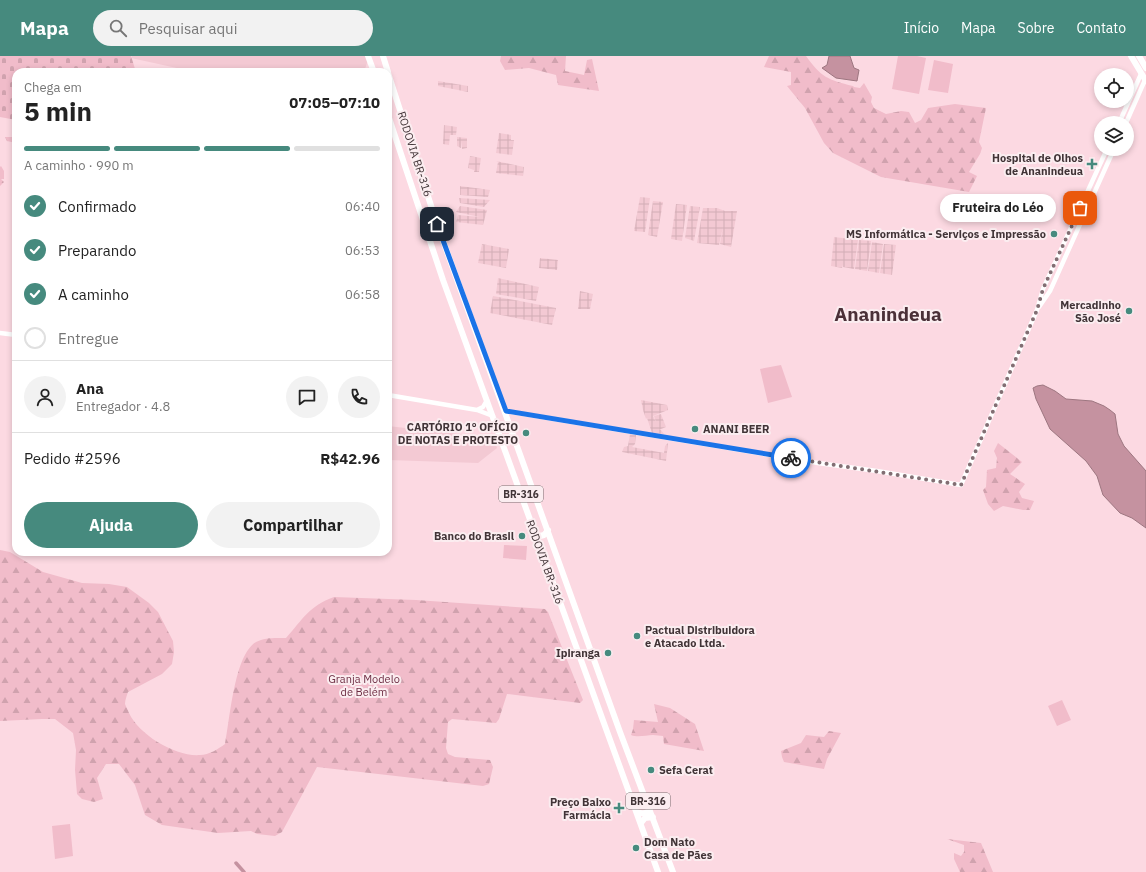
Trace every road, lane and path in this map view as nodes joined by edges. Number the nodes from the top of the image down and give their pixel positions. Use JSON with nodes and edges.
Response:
{"nodes":[{"id":1,"x":368,"y":56,"type":"edge"},
{"id":2,"x":383,"y":56,"type":"edge"},
{"id":3,"x":1131,"y":56,"type":"edge"},
{"id":4,"x":1140,"y":56,"type":"edge"},
{"id":5,"x":1145,"y":66,"type":"edge"},
{"id":6,"x":372,"y":68,"type":"edge"},
{"id":7,"x":387,"y":68,"type":"edge"},
{"id":8,"x":1138,"y":68,"type":"junction"},
{"id":9,"x":1141,"y":74,"type":"junction"},
{"id":10,"x":1146,"y":81,"type":"edge"},
{"id":11,"x":392,"y":84,"type":"edge"},
{"id":12,"x":1121,"y":116,"type":"edge"},
{"id":13,"x":1129,"y":116,"type":"edge"},
{"id":14,"x":392,"y":127,"type":"edge"},
{"id":15,"x":1104,"y":156,"type":"edge"},
{"id":16,"x":1111,"y":156,"type":"edge"},
{"id":17,"x":1091,"y":184,"type":"junction"},
{"id":18,"x":1097,"y":186,"type":"junction"},
{"id":19,"x":1088,"y":190,"type":"junction"},
{"id":20,"x":1094,"y":193,"type":"junction"},
{"id":21,"x":1037,"y":310,"type":"junction"},
{"id":22,"x":0,"y":333,"type":"edge"},
{"id":23,"x":12,"y":334,"type":"edge"},
{"id":24,"x":392,"y":396,"type":"edge"},
{"id":25,"x":487,"y":400,"type":"junction"},
{"id":26,"x":477,"y":410,"type":"junction"},
{"id":27,"x":506,"y":411,"type":"junction"},
{"id":28,"x":493,"y":416,"type":"junction"},
{"id":29,"x":548,"y":530,"type":"junction"},
{"id":30,"x":536,"y":534,"type":"junction"},
{"id":31,"x":541,"y":551,"type":"junction"},
{"id":32,"x":555,"y":551,"type":"junction"},
{"id":33,"x":650,"y":809,"type":"junction"},
{"id":34,"x":637,"y":812,"type":"junction"},
{"id":35,"x":654,"y":817,"type":"junction"},
{"id":36,"x":641,"y":823,"type":"junction"},
{"id":37,"x":658,"y":872,"type":"edge"},
{"id":38,"x":673,"y":872,"type":"edge"}],
"edges":[{"from":1,"to":6,"type":"main road"},
{"from":2,"to":7,"type":"main road","name":"RODOVIA BR-316","number":"BR-316"},
{"from":3,"to":8,"type":"main road"},
{"from":4,"to":5,"type":"main road"},
{"from":5,"to":8,"type":"main road"},
{"from":8,"to":9,"type":"main road"},
{"from":9,"to":10,"type":"main road"},
{"from":9,"to":12,"type":"street"},
{"from":10,"to":13,"type":"street"},
{"from":11,"to":27,"type":"main road","name":"RODOVIA BR-316","number":"BR-316"},
{"from":14,"to":25,"type":"main road","name":"RODOVIA BR-316","number":"BR-316"},
{"from":15,"to":17,"type":"street"},
{"from":16,"to":18,"type":"street"},
{"from":17,"to":18,"type":"street"},
{"from":17,"to":19,"type":"street"},
{"from":18,"to":20,"type":"street"},
{"from":19,"to":20,"type":"street"},
{"from":19,"to":21,"type":"street"},
{"from":20,"to":21,"type":"street"},
{"from":21,"to":27,"type":"street"},
{"from":22,"to":23,"type":"street"},
{"from":24,"to":26,"type":"street"},
{"from":25,"to":26,"type":"street"},
{"from":25,"to":28,"type":"main road","name":"RODOVIA BR-316","number":"BR-316"},
{"from":26,"to":28,"type":"street"},
{"from":27,"to":29,"type":"main road","name":"RODOVIA BR-316","number":"BR-316"},
{"from":28,"to":30,"type":"main road","name":"RODOVIA BR-316","number":"BR-316"},
{"from":29,"to":30,"type":"main road"},
{"from":29,"to":32,"type":"main road","name":"RODOVIA BR-316","number":"BR-316"},
{"from":30,"to":31,"type":"main road","name":"RODOVIA BR-316","number":"BR-316"},
{"from":31,"to":32,"type":"main road"},
{"from":31,"to":34,"type":"main road","name":"RODOVIA BR-316","number":"BR-316"},
{"from":32,"to":33,"type":"main road","name":"RODOVIA BR-316","number":"BR-316"},
{"from":33,"to":34,"type":"main road"},
{"from":33,"to":35,"type":"main road","number":"BR-316"},
{"from":34,"to":36,"type":"main road","name":"RODOVIA BR-316","number":"BR-316"},
{"from":35,"to":36,"type":"main road"},
{"from":35,"to":38,"type":"main road","number":"BR-316"},
{"from":36,"to":37,"type":"main road","name":"RODOVIA BR-316","number":"BR-316"}]}
